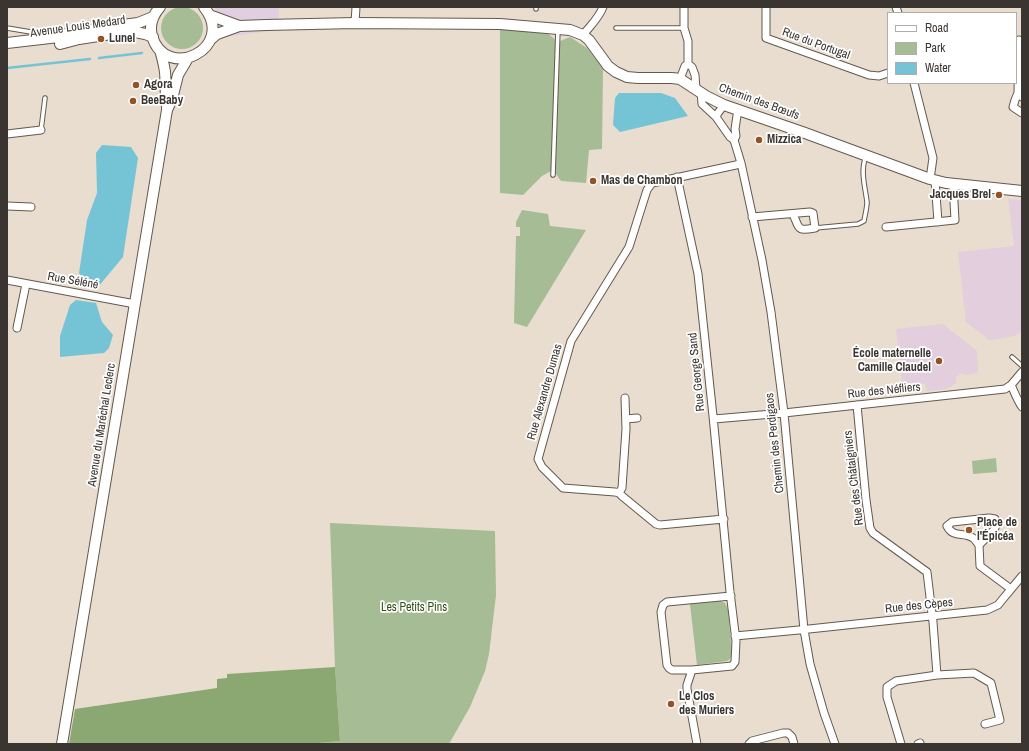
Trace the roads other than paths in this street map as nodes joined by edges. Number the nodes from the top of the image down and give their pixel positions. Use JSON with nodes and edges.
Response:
{"nodes":[{"id":1,"x":160,"y":7,"type":"edge"},
{"id":2,"x":356,"y":7,"type":"edge"},
{"id":3,"x":603,"y":7,"type":"edge"},
{"id":4,"x":684,"y":7,"type":"edge"},
{"id":5,"x":766,"y":7,"type":"edge"},
{"id":6,"x":206,"y":11,"type":"edge"},
{"id":7,"x":153,"y":17,"type":"junction"},
{"id":8,"x":355,"y":23,"type":"junction"},
{"id":9,"x":239,"y":26,"type":"junction"},
{"id":10,"x":7,"y":28,"type":"edge"},
{"id":11,"x":558,"y":28,"type":"junction"},
{"id":12,"x":616,"y":28,"type":"dead end"},
{"id":13,"x":684,"y":28,"type":"junction"},
{"id":14,"x":73,"y":33,"type":"junction"},
{"id":15,"x":583,"y":35,"type":"junction"},
{"id":16,"x":152,"y":37,"type":"junction"},
{"id":17,"x":210,"y":40,"type":"junction"},
{"id":18,"x":1019,"y":40,"type":"edge"},
{"id":19,"x":7,"y":43,"type":"edge"},
{"id":20,"x":7,"y":49,"type":"edge"},
{"id":21,"x":160,"y":50,"type":"junction"},
{"id":22,"x":188,"y":58,"type":"junction"},
{"id":23,"x":688,"y":64,"type":"junction"},
{"id":24,"x":887,"y":74,"type":"edge"},
{"id":25,"x":680,"y":79,"type":"junction"},
{"id":26,"x":914,"y":84,"type":"edge"},
{"id":27,"x":698,"y":91,"type":"junction"},
{"id":28,"x":1020,"y":95,"type":"edge"},
{"id":29,"x":45,"y":98,"type":"dead end"},
{"id":30,"x":724,"y":105,"type":"junction"},
{"id":31,"x":738,"y":109,"type":"junction"},
{"id":32,"x":168,"y":110,"type":"junction"},
{"id":33,"x":1022,"y":114,"type":"edge"},
{"id":34,"x":716,"y":117,"type":"junction"},
{"id":35,"x":41,"y":130,"type":"joint"},
{"id":36,"x":7,"y":134,"type":"edge"},
{"id":37,"x":734,"y":140,"type":"junction"},
{"id":38,"x":866,"y":155,"type":"junction"},
{"id":39,"x":741,"y":163,"type":"junction"},
{"id":40,"x":552,"y":175,"type":"dead end"},
{"id":41,"x":677,"y":177,"type":"junction"},
{"id":42,"x":932,"y":179,"type":"junction"},
{"id":43,"x":953,"y":184,"type":"junction"},
{"id":44,"x":1022,"y":191,"type":"edge"},
{"id":45,"x":7,"y":206,"type":"edge"},
{"id":46,"x":31,"y":207,"type":"dead end"},
{"id":47,"x":793,"y":214,"type":"junction"},
{"id":48,"x":752,"y":217,"type":"junction"},
{"id":49,"x":938,"y":222,"type":"junction"},
{"id":50,"x":886,"y":227,"type":"dead end"},
{"id":51,"x":815,"y":228,"type":"junction"},
{"id":52,"x":7,"y":280,"type":"edge"},
{"id":53,"x":26,"y":284,"type":"junction"},
{"id":54,"x":135,"y":304,"type":"junction"},
{"id":55,"x":17,"y":328,"type":"dead end"},
{"id":56,"x":1012,"y":357,"type":"dead end"},
{"id":57,"x":1022,"y":366,"type":"edge"},
{"id":58,"x":1022,"y":372,"type":"edge"},
{"id":59,"x":1011,"y":385,"type":"junction"},
{"id":60,"x":625,"y":398,"type":"dead end"},
{"id":61,"x":857,"y":405,"type":"junction"},
{"id":62,"x":1022,"y":407,"type":"edge"},
{"id":63,"x":784,"y":413,"type":"junction"},
{"id":64,"x":637,"y":418,"type":"dead end"},
{"id":65,"x":626,"y":419,"type":"junction"},
{"id":66,"x":714,"y":419,"type":"junction"},
{"id":67,"x":619,"y":493,"type":"junction"},
{"id":68,"x":724,"y":519,"type":"junction"},
{"id":69,"x":979,"y":545,"type":"junction"},
{"id":70,"x":1022,"y":576,"type":"edge"},
{"id":71,"x":1017,"y":586,"type":"edge"},
{"id":72,"x":731,"y":596,"type":"junction"},
{"id":73,"x":932,"y":615,"type":"junction"},
{"id":74,"x":804,"y":630,"type":"junction"},
{"id":75,"x":736,"y":636,"type":"junction"},
{"id":76,"x":692,"y":670,"type":"junction"},
{"id":77,"x":937,"y":675,"type":"junction"},
{"id":78,"x":985,"y":724,"type":"dead end"},
{"id":79,"x":62,"y":744,"type":"edge"},
{"id":80,"x":697,"y":744,"type":"edge"},
{"id":81,"x":749,"y":744,"type":"edge"},
{"id":82,"x":794,"y":744,"type":"edge"},
{"id":83,"x":835,"y":744,"type":"edge"},
{"id":84,"x":901,"y":744,"type":"edge"}],
"edges":[{"from":1,"to":7,"type":"street"},
{"from":2,"to":8,"type":"street"},
{"from":3,"to":15,"type":"street"},
{"from":4,"to":13,"type":"street"},
{"from":5,"to":24,"type":"street","name":"Rue du Portugal"},
{"from":6,"to":9,"type":"street"},
{"from":6,"to":17,"type":"street"},
{"from":7,"to":14,"type":"street","name":"Avenue Louis Medard"},
{"from":7,"to":16,"type":"street"},
{"from":8,"to":9,"type":"street"},
{"from":8,"to":11,"type":"street"},
{"from":9,"to":17,"type":"street"},
{"from":10,"to":14,"type":"lane"},
{"from":11,"to":15,"type":"street"},
{"from":11,"to":40,"type":"lane"},
{"from":12,"to":13,"type":"lane"},
{"from":13,"to":23,"type":"street"},
{"from":14,"to":19,"type":"street","name":"Avenue Louis Medard"},
{"from":15,"to":25,"type":"street","name":"Chemin des Bœufs"},
{"from":16,"to":20,"type":"street","name":"Avenue Louis Medard"},
{"from":16,"to":21,"type":"street","name":"Avenue du Maréchal Leclerc"},
{"from":17,"to":22,"type":"street"},
{"from":18,"to":28,"type":"street"},
{"from":21,"to":22,"type":"street"},
{"from":21,"to":32,"type":"street","name":"Avenue du Maréchal Leclerc"},
{"from":22,"to":32,"type":"street","name":"Avenue du Maréchal Leclerc"},
{"from":23,"to":25,"type":"street"},
{"from":23,"to":27,"type":"street","name":"Chemin des Perdigaos"},
{"from":25,"to":27,"type":"street","name":"Chemin des Bœufs"},
{"from":26,"to":42,"type":"street"},
{"from":27,"to":30,"type":"street","name":"Chemin des Bœufs"},
{"from":27,"to":34,"type":"street","name":"Chemin des Perdigaos"},
{"from":28,"to":33,"type":"street"},
{"from":29,"to":35,"type":"lane"},
{"from":30,"to":31,"type":"street","name":"Chemin des Bœufs"},
{"from":30,"to":34,"type":"street"},
{"from":31,"to":37,"type":"street","name":"Chemin des Perdigaos"},
{"from":31,"to":38,"type":"street","name":"Chemin des Bœufs"},
{"from":32,"to":54,"type":"street","name":"Avenue du Maréchal Leclerc"},
{"from":34,"to":37,"type":"street","name":"Chemin des Perdigaos"},
{"from":35,"to":36,"type":"street"},
{"from":37,"to":39,"type":"street","name":"Chemin des Perdigaos"},
{"from":38,"to":42,"type":"street","name":"Chemin des Bœufs"},
{"from":38,"to":51,"type":"lane"},
{"from":39,"to":41,"type":"street","name":"Rue Alexandre Dumas"},
{"from":39,"to":48,"type":"street","name":"Chemin des Perdigaos"},
{"from":41,"to":66,"type":"street","name":"Rue George Sand"},
{"from":41,"to":67,"type":"street","name":"Rue Alexandre Dumas"},
{"from":42,"to":43,"type":"street","name":"Chemin des Bœufs"},
{"from":42,"to":49,"type":"street"},
{"from":43,"to":44,"type":"street","name":"Chemin des Bœufs"},
{"from":43,"to":49,"type":"street"},
{"from":45,"to":46,"type":"street"},
{"from":47,"to":48,"type":"street"},
{"from":47,"to":51,"type":"street"},
{"from":47,"to":51,"type":"street"},
{"from":48,"to":63,"type":"street","name":"Chemin des Perdigaos"},
{"from":49,"to":50,"type":"street"},
{"from":52,"to":53,"type":"street","name":"Rue Séléné"},
{"from":53,"to":54,"type":"street","name":"Rue Séléné"},
{"from":53,"to":55,"type":"street"},
{"from":54,"to":79,"type":"street","name":"Avenue du Maréchal Leclerc"},
{"from":56,"to":57,"type":"lane"},
{"from":58,"to":59,"type":"street"},
{"from":59,"to":61,"type":"street","name":"Rue des Néfliers"},
{"from":59,"to":62,"type":"street"},
{"from":60,"to":65,"type":"street"},
{"from":61,"to":63,"type":"street","name":"Rue des Néfliers"},
{"from":61,"to":73,"type":"street","name":"Rue des Châtaigniers"},
{"from":63,"to":66,"type":"street","name":"Rue des Néfliers"},
{"from":63,"to":74,"type":"street","name":"Chemin des Perdigaos"},
{"from":64,"to":65,"type":"street"},
{"from":65,"to":67,"type":"street"},
{"from":66,"to":68,"type":"street","name":"Rue George Sand"},
{"from":67,"to":68,"type":"street"},
{"from":68,"to":72,"type":"street","name":"Rue George Sand"},
{"from":69,"to":69,"type":"street"},
{"from":69,"to":71,"type":"street"},
{"from":70,"to":71,"type":"street","name":"Rue des Cèpes"},
{"from":71,"to":73,"type":"street","name":"Rue des Cèpes"},
{"from":72,"to":75,"type":"street","name":"Rue George Sand"},
{"from":72,"to":76,"type":"street"},
{"from":73,"to":74,"type":"street","name":"Rue des Cèpes"},
{"from":73,"to":77,"type":"street","name":"Rue des Châtaigniers"},
{"from":74,"to":75,"type":"street","name":"Rue des Cèpes"},
{"from":74,"to":83,"type":"street","name":"Chemin des Perdigaos"},
{"from":75,"to":76,"type":"street","name":"Rue George Sand"},
{"from":76,"to":80,"type":"street"},
{"from":77,"to":78,"type":"street"},
{"from":77,"to":84,"type":"street"},
{"from":81,"to":82,"type":"street"}]}
